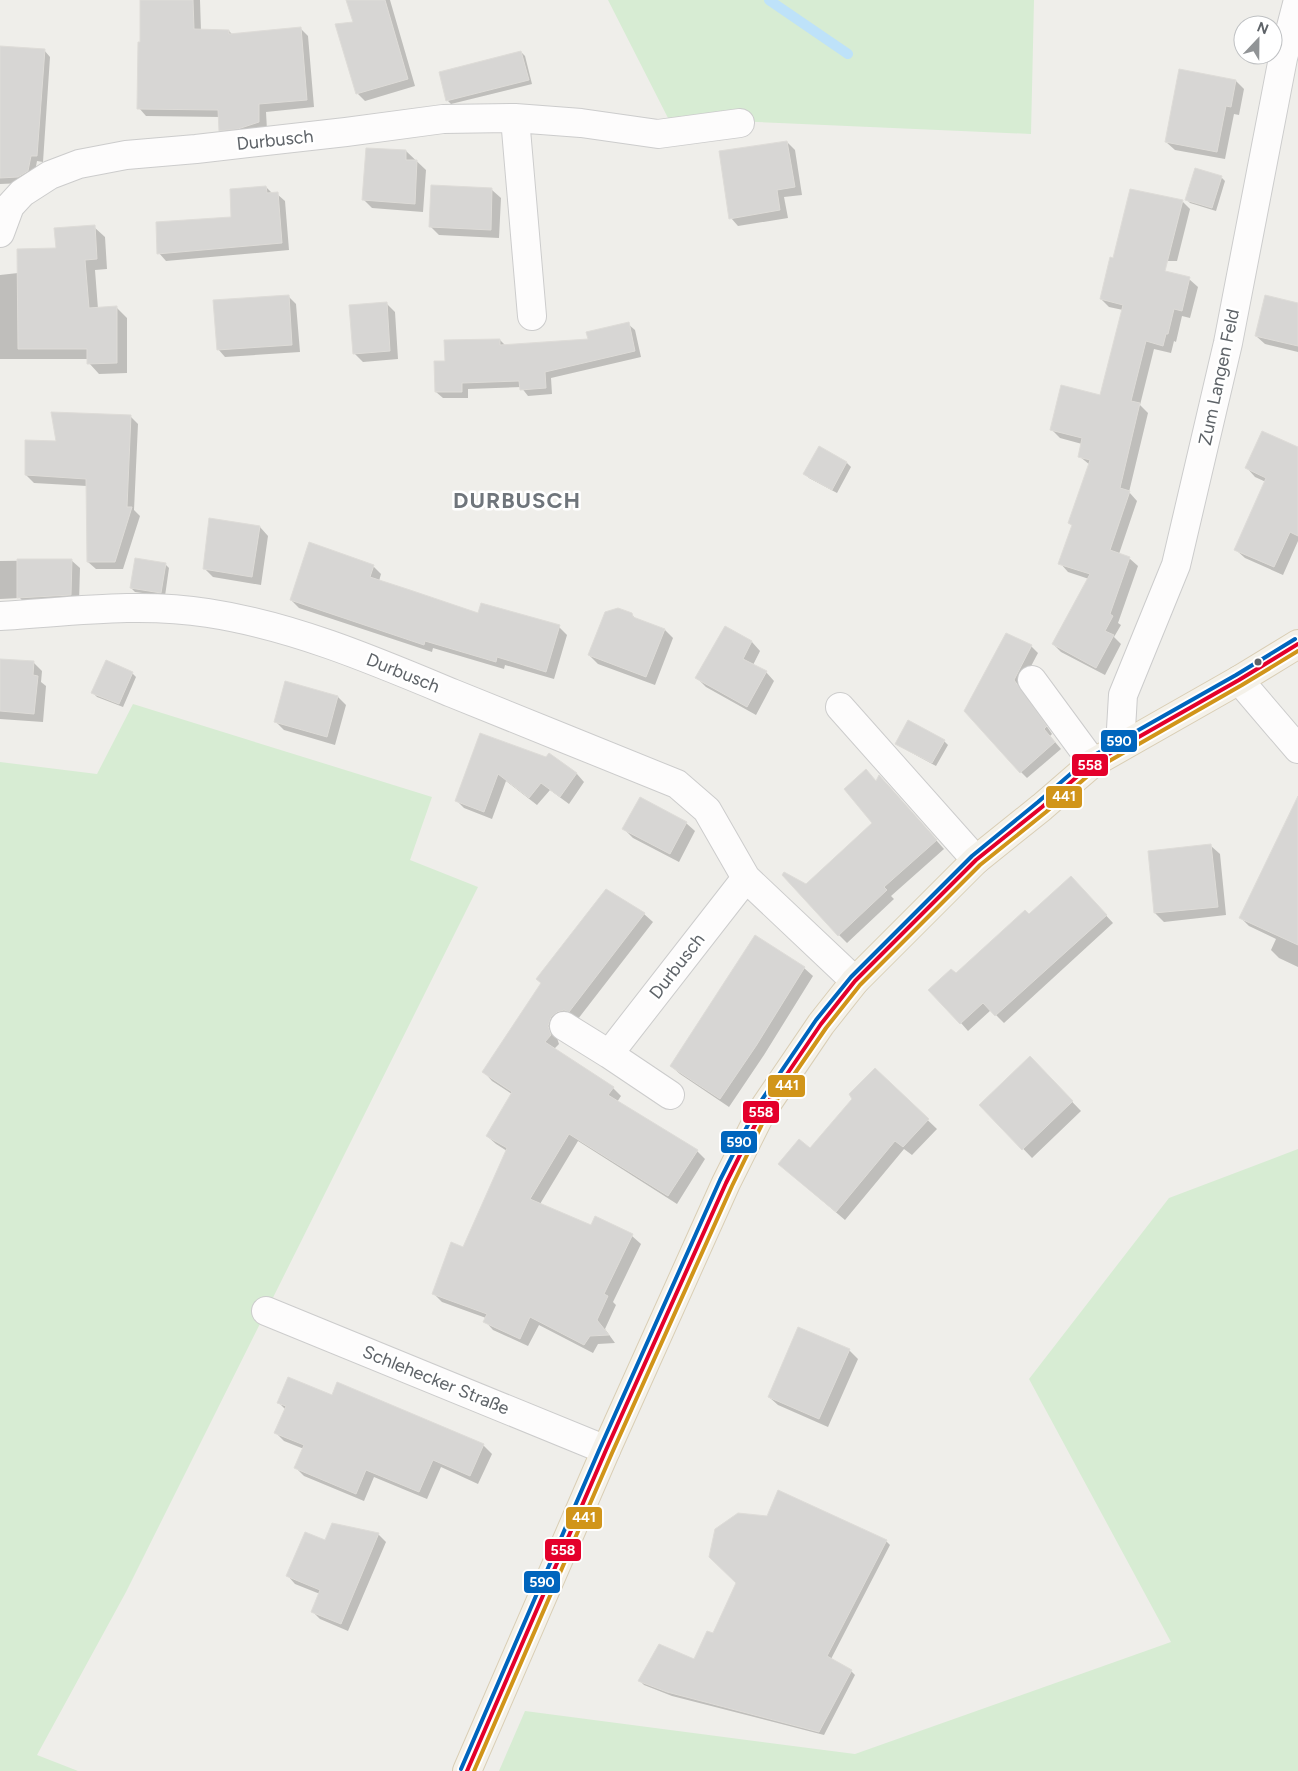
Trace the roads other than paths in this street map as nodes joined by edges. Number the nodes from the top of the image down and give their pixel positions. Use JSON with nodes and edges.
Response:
{"nodes":[{"id":1,"x":1298,"y":0,"type":"edge"},
{"id":2,"x":515,"y":118,"type":"junction"},
{"id":3,"x":740,"y":123,"type":"dead end"},
{"id":4,"x":0,"y":233,"type":"edge"},
{"id":5,"x":532,"y":316,"type":"dead end"},
{"id":6,"x":0,"y":616,"type":"edge"},
{"id":7,"x":1298,"y":644,"type":"edge"},
{"id":8,"x":1032,"y":680,"type":"dead end"},
{"id":9,"x":1240,"y":680,"type":"junction"},
{"id":10,"x":840,"y":707,"type":"dead end"},
{"id":11,"x":1294,"y":739,"type":"edge"},
{"id":12,"x":1120,"y":746,"type":"junction"},
{"id":13,"x":1093,"y":763,"type":"junction"},
{"id":14,"x":976,"y":860,"type":"junction"},
{"id":15,"x":746,"y":878,"type":"junction"},
{"id":16,"x":855,"y":981,"type":"junction"},
{"id":17,"x":564,"y":1026,"type":"dead end"},
{"id":18,"x":608,"y":1054,"type":"junction"},
{"id":19,"x":670,"y":1095,"type":"dead end"},
{"id":20,"x":266,"y":1311,"type":"dead end"},
{"id":21,"x":606,"y":1450,"type":"junction"},
{"id":22,"x":467,"y":1771,"type":"edge"}],
"edges":[{"from":1,"to":12,"type":"street","name":"Zum Langen Feld"},
{"from":2,"to":3,"type":"street","name":"Durbusch"},
{"from":2,"to":4,"type":"street","name":"Durbusch"},
{"from":2,"to":5,"type":"street"},
{"from":6,"to":15,"type":"street","name":"Durbusch"},
{"from":7,"to":9,"type":"main road"},
{"from":8,"to":13,"type":"street"},
{"from":9,"to":11,"type":"street"},
{"from":9,"to":12,"type":"main road"},
{"from":10,"to":14,"type":"street"},
{"from":12,"to":13,"type":"main road"},
{"from":13,"to":14,"type":"main road"},
{"from":14,"to":16,"type":"main road"},
{"from":15,"to":16,"type":"street","name":"Durbusch"},
{"from":15,"to":18,"type":"street","name":"Durbusch"},
{"from":16,"to":21,"type":"main road"},
{"from":17,"to":18,"type":"street"},
{"from":18,"to":19,"type":"street"},
{"from":20,"to":21,"type":"street","name":"Schlehecker Straße"},
{"from":21,"to":22,"type":"main road"}]}
